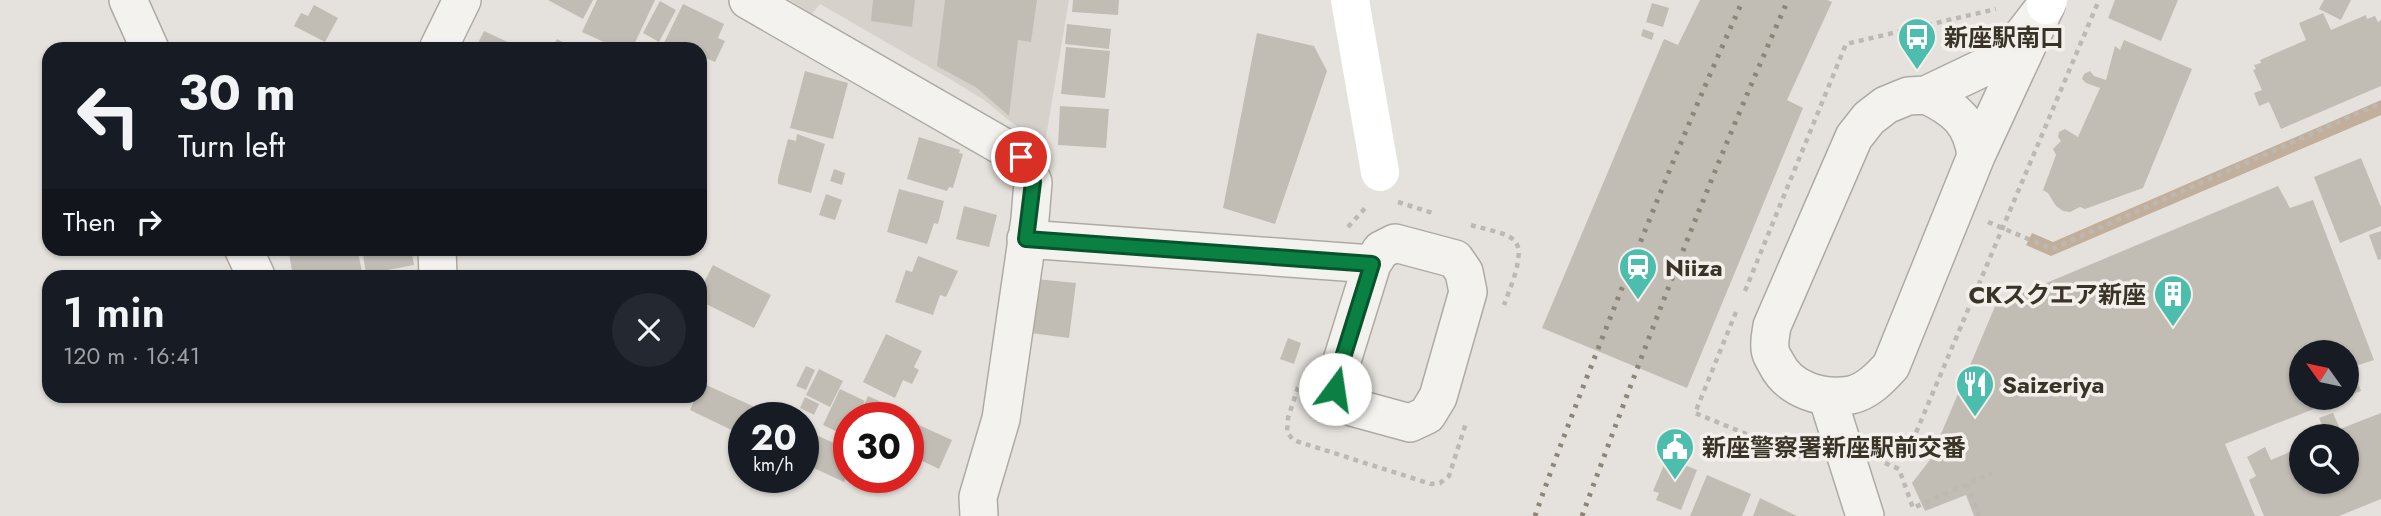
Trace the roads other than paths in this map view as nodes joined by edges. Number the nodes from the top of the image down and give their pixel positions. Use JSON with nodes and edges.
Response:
{"nodes":[{"id":1,"x":128,"y":0,"type":"edge"},
{"id":2,"x":462,"y":0,"type":"edge"},
{"id":3,"x":748,"y":0,"type":"edge"},
{"id":4,"x":1350,"y":0,"type":"edge"},
{"id":5,"x":2047,"y":3,"type":"edge"},
{"id":6,"x":147,"y":42,"type":"edge"},
{"id":7,"x":441,"y":42,"type":"edge"},
{"id":8,"x":1926,"y":95,"type":"junction"},
{"id":9,"x":1976,"y":156,"type":"junction"},
{"id":10,"x":1379,"y":185,"type":"road end"},
{"id":11,"x":1026,"y":239,"type":"junction"},
{"id":12,"x":1372,"y":264,"type":"junction"},
{"id":13,"x":1827,"y":396,"type":"junction"},
{"id":14,"x":979,"y":516,"type":"edge"},
{"id":15,"x":1865,"y":516,"type":"edge"}],
"edges":[{"from":1,"to":6,"type":"street"},
{"from":2,"to":7,"type":"street"},
{"from":3,"to":11,"type":"street"},
{"from":4,"to":10,"type":"street"},
{"from":5,"to":8,"type":"street"},
{"from":5,"to":9,"type":"street"},
{"from":8,"to":9,"type":"street"},
{"from":8,"to":13,"type":"street"},
{"from":9,"to":13,"type":"street"},
{"from":11,"to":12,"type":"street"},
{"from":11,"to":14,"type":"street"},
{"from":12,"to":12,"type":"street"},
{"from":13,"to":15,"type":"street"}]}
